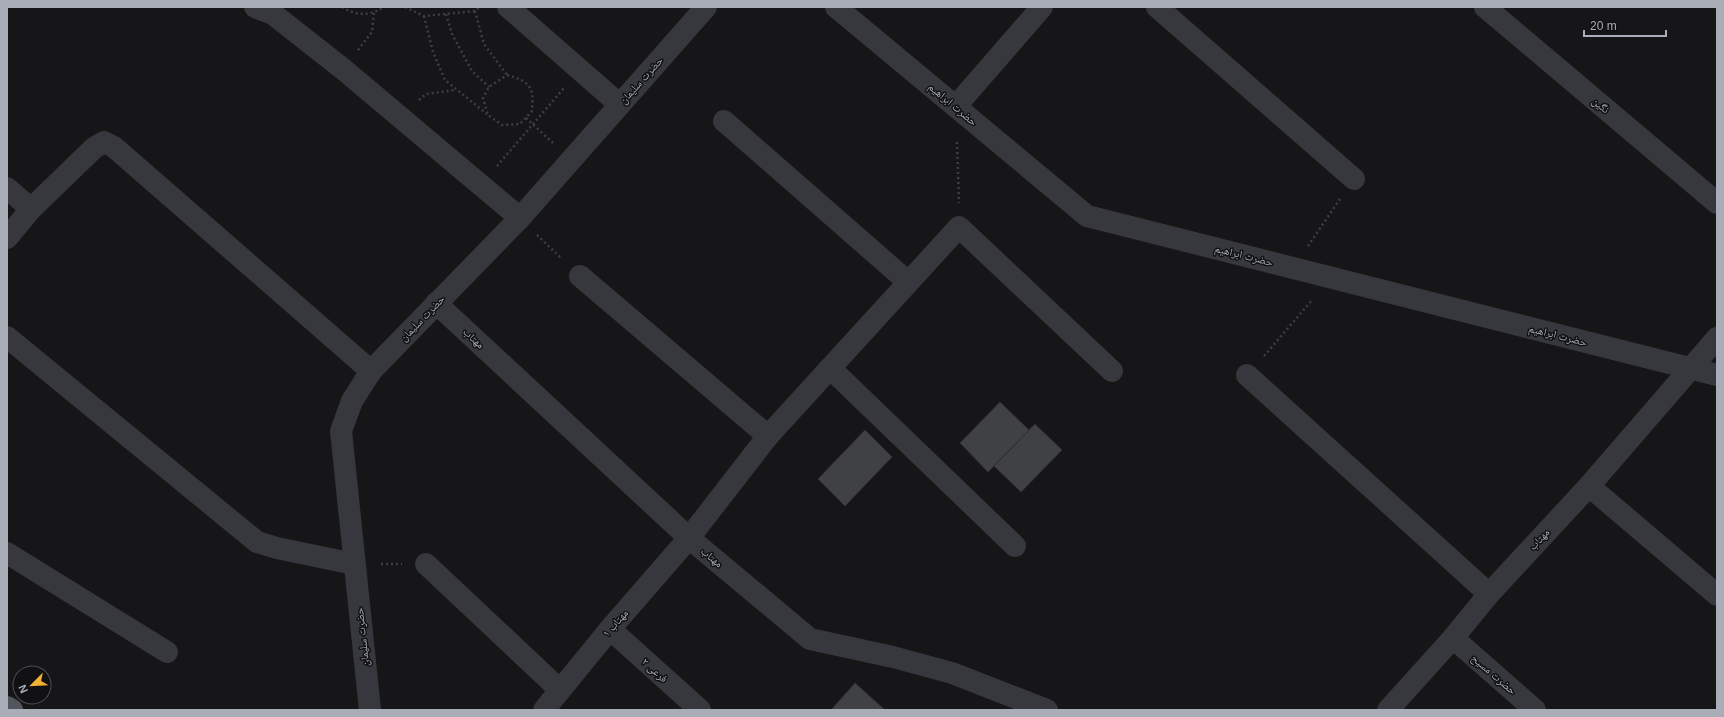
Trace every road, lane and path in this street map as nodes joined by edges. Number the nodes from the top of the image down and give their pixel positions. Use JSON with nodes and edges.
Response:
{"nodes":[{"id":1,"x":255,"y":7,"type":"edge"},
{"id":2,"x":342,"y":7,"type":"edge"},
{"id":3,"x":384,"y":7,"type":"edge"},
{"id":4,"x":405,"y":7,"type":"edge"},
{"id":5,"x":480,"y":7,"type":"edge"},
{"id":6,"x":508,"y":7,"type":"edge"},
{"id":7,"x":706,"y":7,"type":"edge"},
{"id":8,"x":836,"y":7,"type":"edge"},
{"id":9,"x":1042,"y":7,"type":"edge"},
{"id":10,"x":1157,"y":7,"type":"edge"},
{"id":11,"x":1485,"y":7,"type":"edge"},
{"id":12,"x":475,"y":11,"type":"junction"},
{"id":13,"x":374,"y":13,"type":"junction"},
{"id":14,"x":446,"y":14,"type":"junction"},
{"id":15,"x":424,"y":16,"type":"junction"},
{"id":16,"x":343,"y":69,"type":"junction"},
{"id":17,"x":579,"y":69,"type":"junction"},
{"id":18,"x":507,"y":75,"type":"junction"},
{"id":19,"x":489,"y":87,"type":"junction"},
{"id":20,"x":456,"y":90,"type":"junction"},
{"id":21,"x":619,"y":104,"type":"junction"},
{"id":22,"x":956,"y":106,"type":"junction"},
{"id":23,"x":487,"y":114,"type":"junction"},
{"id":24,"x":401,"y":117,"type":"junction"},
{"id":25,"x":526,"y":118,"type":"junction"},
{"id":26,"x":724,"y":121,"type":"dead end"},
{"id":27,"x":533,"y":124,"type":"junction"},
{"id":28,"x":570,"y":160,"type":"junction"},
{"id":29,"x":1354,"y":179,"type":"joint"},
{"id":30,"x":481,"y":185,"type":"junction"},
{"id":31,"x":7,"y":188,"type":"edge"},
{"id":32,"x":1717,"y":203,"type":"edge"},
{"id":33,"x":31,"y":209,"type":"junction"},
{"id":34,"x":520,"y":218,"type":"junction"},
{"id":35,"x":959,"y":227,"type":"junction"},
{"id":36,"x":7,"y":238,"type":"edge"},
{"id":37,"x":1293,"y":268,"type":"junction"},
{"id":38,"x":580,"y":276,"type":"joint"},
{"id":39,"x":1332,"y":278,"type":"junction"},
{"id":40,"x":908,"y":282,"type":"junction"},
{"id":41,"x":436,"y":303,"type":"junction"},
{"id":42,"x":7,"y":337,"type":"edge"},
{"id":43,"x":1717,"y":338,"type":"edge"},
{"id":44,"x":830,"y":368,"type":"junction"},
{"id":45,"x":1691,"y":368,"type":"junction"},
{"id":46,"x":371,"y":370,"type":"junction"},
{"id":47,"x":1112,"y":371,"type":"dead end"},
{"id":48,"x":1247,"y":375,"type":"joint"},
{"id":49,"x":1717,"y":375,"type":"edge"},
{"id":50,"x":768,"y":436,"type":"junction"},
{"id":51,"x":1588,"y":486,"type":"junction"},
{"id":52,"x":689,"y":538,"type":"junction"},
{"id":53,"x":1015,"y":546,"type":"dead end"},
{"id":54,"x":7,"y":553,"type":"edge"},
{"id":55,"x":354,"y":564,"type":"junction"},
{"id":56,"x":426,"y":564,"type":"joint"},
{"id":57,"x":1489,"y":594,"type":"junction"},
{"id":58,"x":1717,"y":595,"type":"edge"},
{"id":59,"x":610,"y":629,"type":"junction"},
{"id":60,"x":1452,"y":638,"type":"junction"},
{"id":61,"x":167,"y":652,"type":"dead end"},
{"id":62,"x":560,"y":690,"type":"junction"},
{"id":63,"x":7,"y":707,"type":"edge"},
{"id":64,"x":12,"y":710,"type":"edge"},
{"id":65,"x":370,"y":710,"type":"edge"},
{"id":66,"x":544,"y":710,"type":"edge"},
{"id":67,"x":700,"y":710,"type":"edge"},
{"id":68,"x":1047,"y":710,"type":"edge"},
{"id":69,"x":1388,"y":710,"type":"edge"},
{"id":70,"x":1535,"y":710,"type":"edge"}],
"edges":[{"from":1,"to":16,"type":"street"},
{"from":2,"to":13,"type":"path"},
{"from":3,"to":13,"type":"path"},
{"from":4,"to":15,"type":"path"},
{"from":5,"to":12,"type":"path"},
{"from":6,"to":17,"type":"street"},
{"from":7,"to":21,"type":"street","name":"حضرت سلیمان"},
{"from":8,"to":22,"type":"street","name":"حضرت ابراهیم"},
{"from":9,"to":22,"type":"street"},
{"from":10,"to":29,"type":"street"},
{"from":11,"to":32,"type":"street","name":"نگین"},
{"from":12,"to":14,"type":"path"},
{"from":12,"to":18,"type":"path"},
{"from":13,"to":16,"type":"path"},
{"from":14,"to":15,"type":"path"},
{"from":14,"to":19,"type":"path"},
{"from":15,"to":20,"type":"path"},
{"from":16,"to":24,"type":"street"},
{"from":17,"to":21,"type":"street"},
{"from":17,"to":27,"type":"path"},
{"from":18,"to":19,"type":"path"},
{"from":18,"to":25,"type":"path"},
{"from":19,"to":23,"type":"path"},
{"from":20,"to":23,"type":"path"},
{"from":20,"to":24,"type":"path"},
{"from":21,"to":28,"type":"street","name":"حضرت سلیمان"},
{"from":22,"to":35,"type":"path"},
{"from":22,"to":37,"type":"street","name":"حضرت ابراهیم"},
{"from":23,"to":25,"type":"path"},
{"from":24,"to":30,"type":"street"},
{"from":25,"to":27,"type":"path"},
{"from":26,"to":40,"type":"street"},
{"from":27,"to":28,"type":"path"},
{"from":27,"to":30,"type":"path"},
{"from":28,"to":34,"type":"street","name":"حضرت سلیمان"},
{"from":29,"to":37,"type":"path"},
{"from":30,"to":34,"type":"street"},
{"from":31,"to":33,"type":"street"},
{"from":33,"to":36,"type":"street"},
{"from":33,"to":46,"type":"street"},
{"from":34,"to":38,"type":"path"},
{"from":34,"to":41,"type":"street","name":"حضرت سلیمان"},
{"from":35,"to":40,"type":"street","name":"مهتاب ۱"},
{"from":35,"to":47,"type":"street"},
{"from":37,"to":39,"type":"street","name":"حضرت ابراهیم"},
{"from":38,"to":50,"type":"street"},
{"from":39,"to":45,"type":"street","name":"حضرت ابراهیم"},
{"from":39,"to":48,"type":"path"},
{"from":40,"to":44,"type":"street","name":"مهتاب ۱"},
{"from":41,"to":46,"type":"street","name":"حضرت سلیمان"},
{"from":41,"to":52,"type":"street","name":"مهتاب"},
{"from":42,"to":55,"type":"street"},
{"from":43,"to":45,"type":"street","name":"مهتاب"},
{"from":44,"to":50,"type":"street","name":"مهتاب ۱"},
{"from":44,"to":53,"type":"street"},
{"from":45,"to":49,"type":"street","name":"حضرت ابراهیم"},
{"from":45,"to":51,"type":"street","name":"مهتاب"},
{"from":46,"to":55,"type":"street","name":"حضرت سلیمان"},
{"from":48,"to":57,"type":"street"},
{"from":50,"to":52,"type":"street","name":"مهتاب ۱"},
{"from":51,"to":57,"type":"street","name":"مهتاب"},
{"from":51,"to":58,"type":"street"},
{"from":52,"to":59,"type":"street","name":"مهتاب ۱"},
{"from":52,"to":68,"type":"street","name":"مهتاب"},
{"from":54,"to":61,"type":"street"},
{"from":55,"to":56,"type":"path"},
{"from":55,"to":65,"type":"street","name":"حضرت سلیمان"},
{"from":56,"to":62,"type":"street"},
{"from":57,"to":60,"type":"street","name":"مهتاب"},
{"from":59,"to":62,"type":"street","name":"مهتاب ۱"},
{"from":59,"to":67,"type":"street","name":"فرعی ۲"},
{"from":60,"to":69,"type":"street","name":"مهتاب"},
{"from":60,"to":70,"type":"street","name":"حضرت مسیح"},
{"from":62,"to":66,"type":"street","name":"مهتاب ۱"},
{"from":63,"to":64,"type":"main road"}]}
